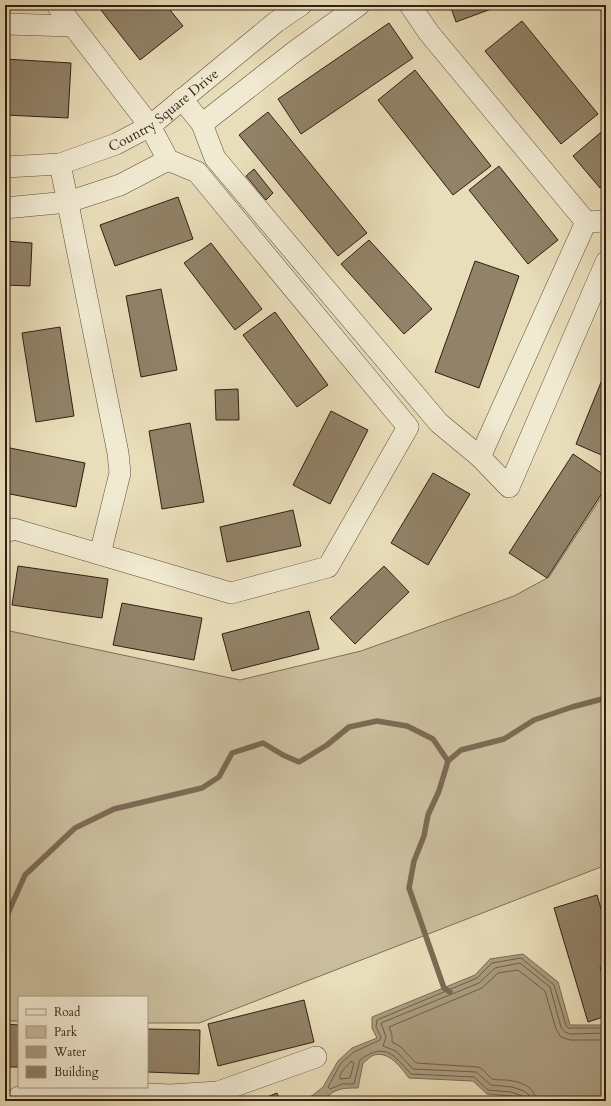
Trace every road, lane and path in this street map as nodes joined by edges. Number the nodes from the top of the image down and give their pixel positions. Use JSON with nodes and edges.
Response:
{"nodes":[{"id":1,"x":57,"y":5,"type":"edge"},
{"id":2,"x":301,"y":5,"type":"edge"},
{"id":3,"x":359,"y":5,"type":"edge"},
{"id":4,"x":410,"y":5,"type":"edge"},
{"id":5,"x":5,"y":24,"type":"edge"},
{"id":6,"x":73,"y":26,"type":"junction"},
{"id":7,"x":182,"y":99,"type":"junction"},
{"id":8,"x":202,"y":124,"type":"junction"},
{"id":9,"x":150,"y":126,"type":"junction"},
{"id":10,"x":168,"y":160,"type":"junction"},
{"id":11,"x":60,"y":164,"type":"junction"},
{"id":12,"x":5,"y":167,"type":"edge"},
{"id":13,"x":68,"y":202,"type":"junction"},
{"id":14,"x":5,"y":208,"type":"edge"},
{"id":15,"x":596,"y":222,"type":"edge"},
{"id":16,"x":606,"y":262,"type":"edge"},
{"id":17,"x":480,"y":457,"type":"junction"},
{"id":18,"x":5,"y":532,"type":"edge"},
{"id":19,"x":100,"y":554,"type":"junction"},
{"id":20,"x":316,"y":1057,"type":"dead end"},
{"id":21,"x":191,"y":1097,"type":"edge"},
{"id":22,"x":15,"y":1101,"type":"edge"}],
"edges":[{"from":1,"to":6,"type":"street"},
{"from":2,"to":7,"type":"street","name":"Country Square Drive"},
{"from":3,"to":8,"type":"street"},
{"from":4,"to":15,"type":"street"},
{"from":5,"to":6,"type":"street"},
{"from":6,"to":9,"type":"street"},
{"from":7,"to":8,"type":"street"},
{"from":7,"to":9,"type":"street","name":"Country Square Drive"},
{"from":8,"to":17,"type":"street"},
{"from":9,"to":10,"type":"street"},
{"from":9,"to":11,"type":"street","name":"Country Square Drive"},
{"from":10,"to":13,"type":"street"},
{"from":10,"to":19,"type":"street"},
{"from":11,"to":12,"type":"street","name":"Country Square Drive"},
{"from":11,"to":13,"type":"street"},
{"from":13,"to":14,"type":"street"},
{"from":13,"to":19,"type":"street"},
{"from":15,"to":17,"type":"street"},
{"from":16,"to":17,"type":"street"},
{"from":18,"to":19,"type":"street"},
{"from":20,"to":21,"type":"street"},
{"from":21,"to":22,"type":"street"}]}
